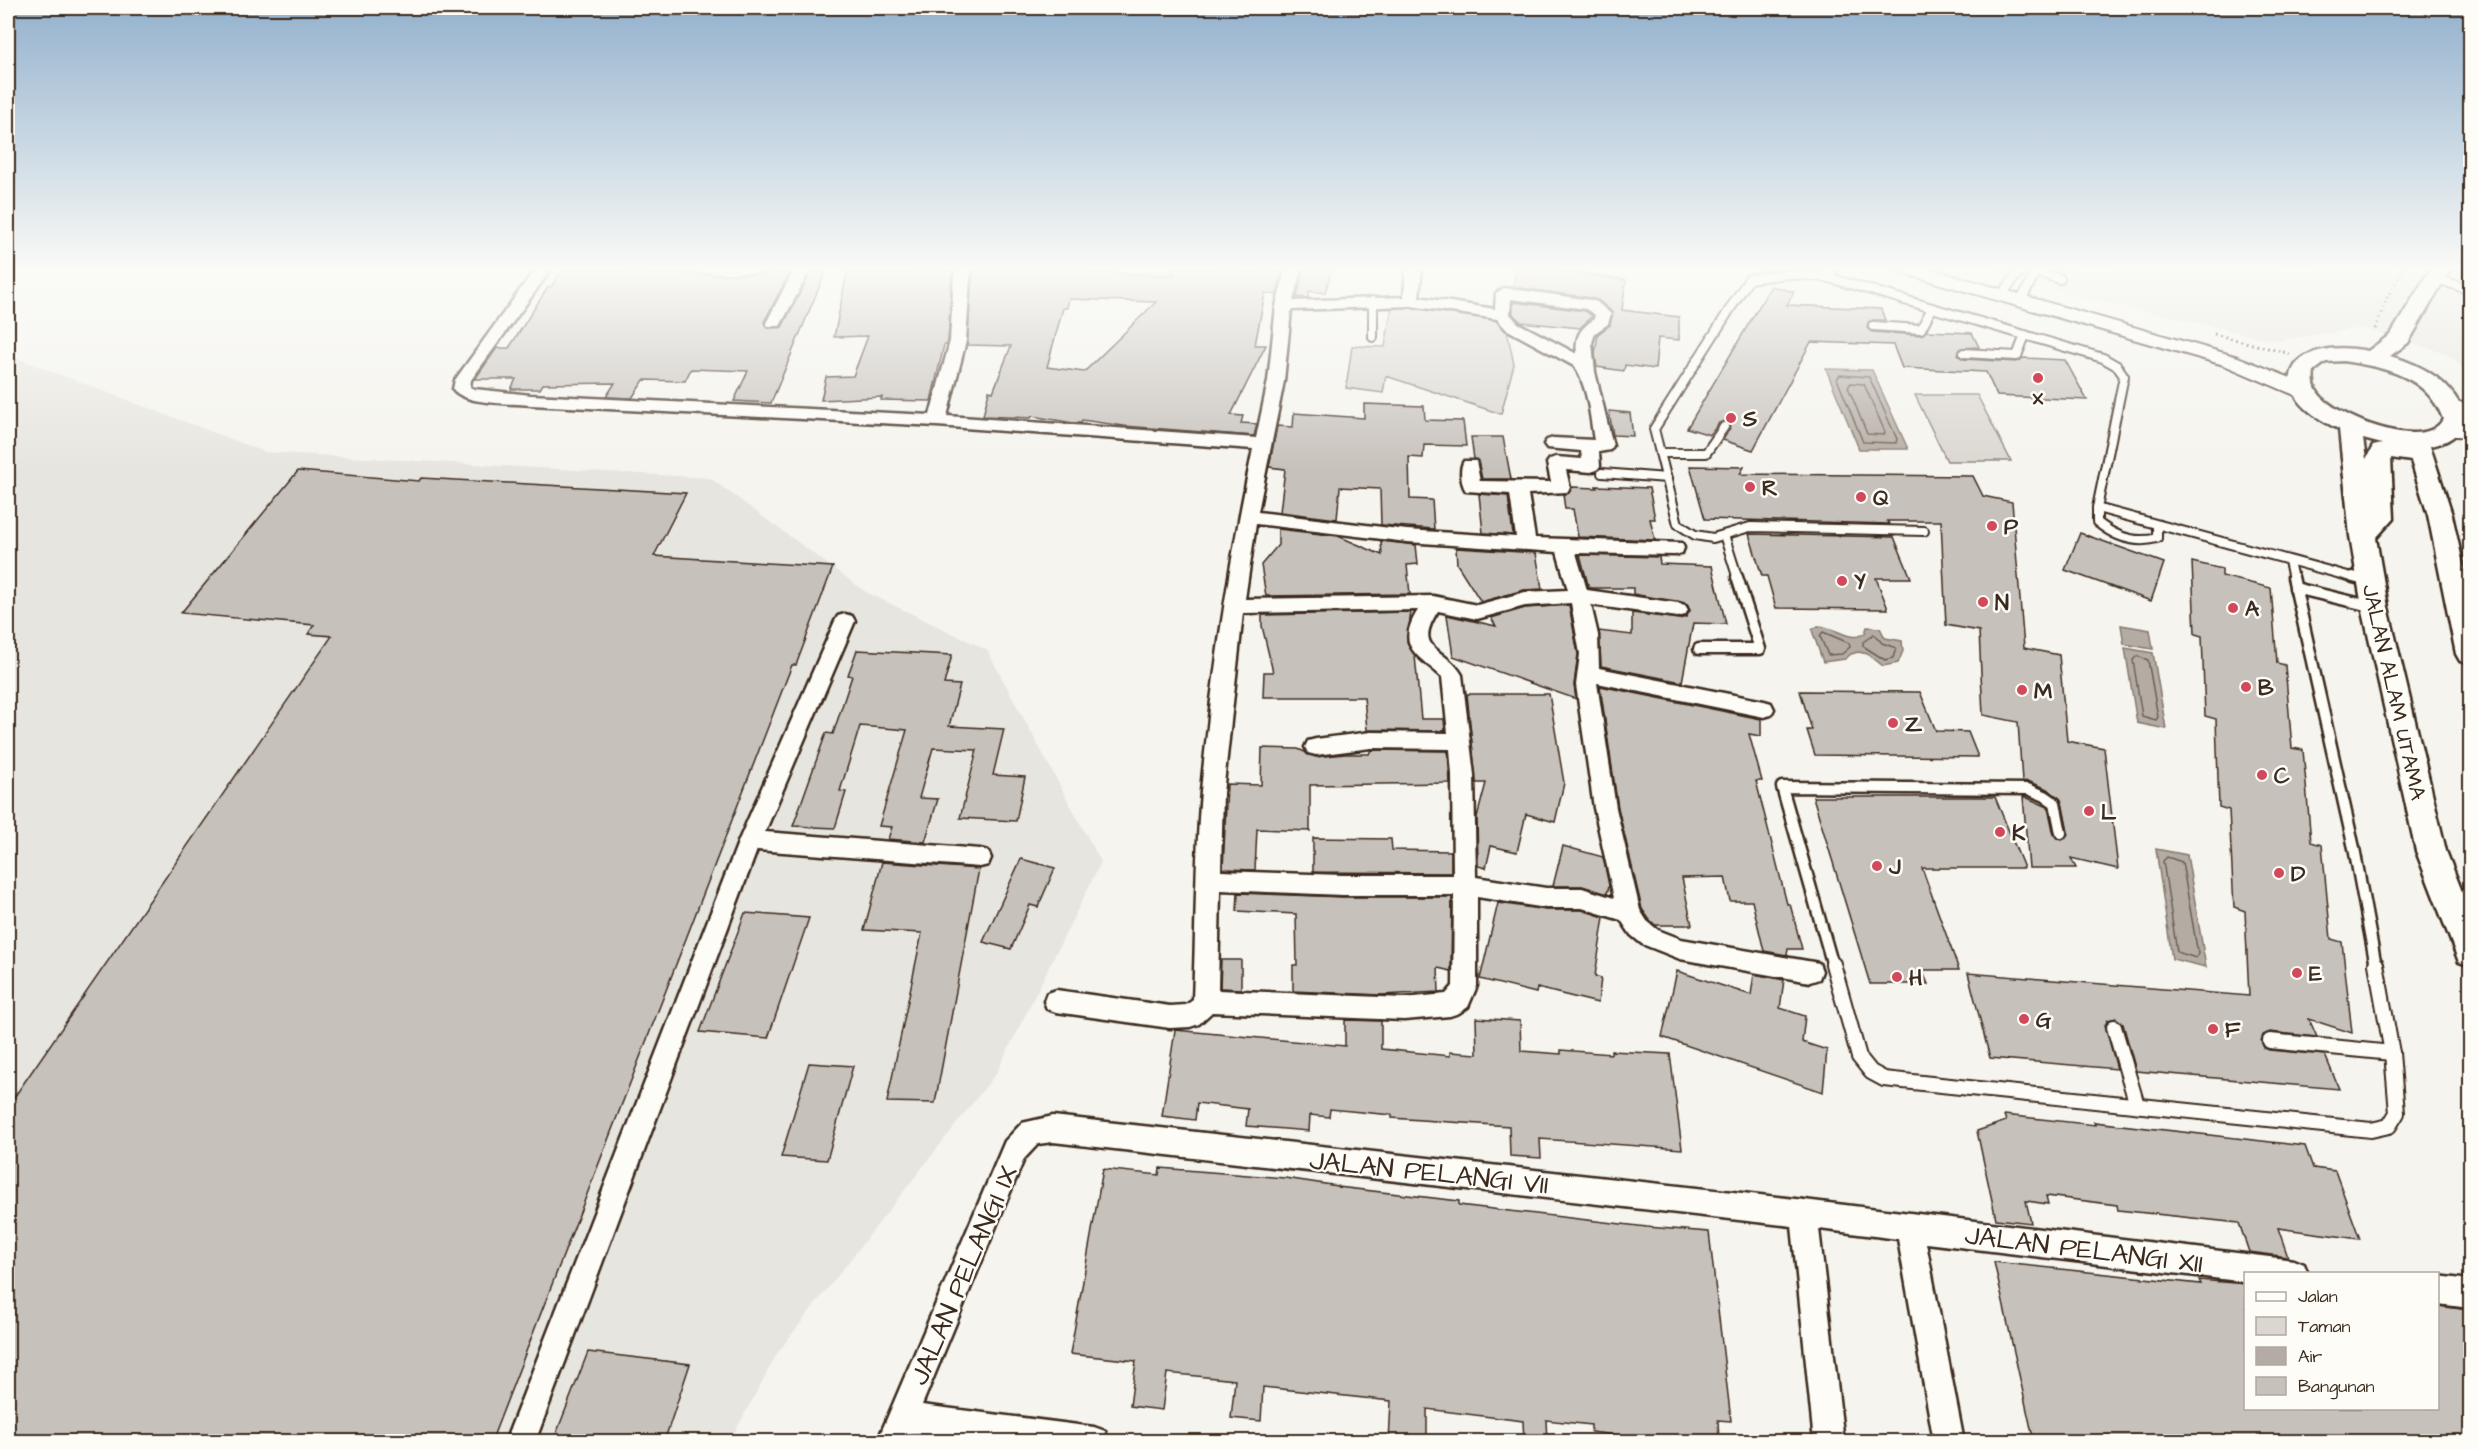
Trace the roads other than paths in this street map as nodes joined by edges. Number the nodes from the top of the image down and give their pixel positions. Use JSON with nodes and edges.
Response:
{"nodes":[{"id":1,"x":2025,"y":335,"type":"edge"},
{"id":2,"x":495,"y":336,"type":"edge"},
{"id":3,"x":958,"y":336,"type":"edge"},
{"id":4,"x":1281,"y":336,"type":"edge"},
{"id":5,"x":1530,"y":336,"type":"edge"},
{"id":6,"x":1585,"y":336,"type":"edge"},
{"id":7,"x":1713,"y":336,"type":"edge"},
{"id":8,"x":2027,"y":336,"type":"edge"},
{"id":9,"x":2141,"y":336,"type":"edge"},
{"id":10,"x":2400,"y":338,"type":"joint"},
{"id":11,"x":1964,"y":353,"type":"dead end"},
{"id":12,"x":2373,"y":358,"type":"junction"},
{"id":13,"x":2231,"y":361,"type":"junction"},
{"id":14,"x":2300,"y":361,"type":"junction"},
{"id":15,"x":1587,"y":372,"type":"junction"},
{"id":16,"x":2421,"y":376,"type":"junction"},
{"id":17,"x":2304,"y":390,"type":"junction"},
{"id":18,"x":2461,"y":409,"type":"edge"},
{"id":19,"x":937,"y":421,"type":"junction"},
{"id":20,"x":2350,"y":426,"type":"junction"},
{"id":21,"x":1724,"y":427,"type":"dead end"},
{"id":22,"x":2459,"y":430,"type":"edge"},
{"id":23,"x":1264,"y":444,"type":"junction"},
{"id":24,"x":1553,"y":444,"type":"dead end"},
{"id":25,"x":1590,"y":446,"type":"junction"},
{"id":26,"x":2419,"y":449,"type":"junction"},
{"id":27,"x":1660,"y":453,"type":"junction"},
{"id":28,"x":1470,"y":465,"type":"dead end"},
{"id":29,"x":1602,"y":473,"type":"dead end"},
{"id":30,"x":1667,"y":478,"type":"junction"},
{"id":31,"x":1518,"y":488,"type":"junction"},
{"id":32,"x":2097,"y":508,"type":"junction"},
{"id":33,"x":1248,"y":517,"type":"junction"},
{"id":34,"x":2157,"y":525,"type":"junction"},
{"id":35,"x":1924,"y":531,"type":"dead end"},
{"id":36,"x":2363,"y":536,"type":"junction"},
{"id":37,"x":1725,"y":538,"type":"junction"},
{"id":38,"x":1526,"y":544,"type":"junction"},
{"id":39,"x":1565,"y":546,"type":"junction"},
{"id":40,"x":1675,"y":549,"type":"dead end"},
{"id":41,"x":2289,"y":561,"type":"junction"},
{"id":42,"x":2295,"y":588,"type":"junction"},
{"id":43,"x":2372,"y":594,"type":"junction"},
{"id":44,"x":1579,"y":596,"type":"junction"},
{"id":45,"x":1433,"y":603,"type":"junction"},
{"id":46,"x":1234,"y":606,"type":"junction"},
{"id":47,"x":1678,"y":610,"type":"dead end"},
{"id":48,"x":845,"y":621,"type":"dead end"},
{"id":49,"x":1699,"y":649,"type":"dead end"},
{"id":50,"x":2470,"y":654,"type":"edge"},
{"id":51,"x":1590,"y":674,"type":"junction"},
{"id":52,"x":1764,"y":709,"type":"dead end"},
{"id":53,"x":1459,"y":741,"type":"junction"},
{"id":54,"x":1316,"y":747,"type":"dead end"},
{"id":55,"x":2061,"y":833,"type":"dead end"},
{"id":56,"x":750,"y":840,"type":"junction"},
{"id":57,"x":980,"y":858,"type":"dead end"},
{"id":58,"x":1208,"y":880,"type":"junction"},
{"id":59,"x":1465,"y":885,"type":"junction"},
{"id":60,"x":1629,"y":913,"type":"junction"},
{"id":61,"x":2470,"y":952,"type":"edge"},
{"id":62,"x":1810,"y":972,"type":"dead end"},
{"id":63,"x":1056,"y":1001,"type":"dead end"},
{"id":64,"x":1205,"y":1001,"type":"junction"},
{"id":65,"x":2114,"y":1027,"type":"dead end"},
{"id":66,"x":2270,"y":1041,"type":"dead end"},
{"id":67,"x":2392,"y":1053,"type":"junction"},
{"id":68,"x":2137,"y":1105,"type":"junction"},
{"id":69,"x":1053,"y":1129,"type":"joint"},
{"id":70,"x":1804,"y":1214,"type":"junction"},
{"id":71,"x":1910,"y":1228,"type":"junction"},
{"id":72,"x":2277,"y":1272,"type":"edge"},
{"id":73,"x":2439,"y":1290,"type":"edge"},
{"id":74,"x":2470,"y":1294,"type":"edge"},
{"id":75,"x":898,"y":1429,"type":"edge"},
{"id":76,"x":520,"y":1442,"type":"edge"},
{"id":77,"x":1094,"y":1442,"type":"edge"},
{"id":78,"x":1829,"y":1442,"type":"edge"},
{"id":79,"x":1949,"y":1442,"type":"edge"}],
"edges":[{"from":1,"to":11,"type":"lane"},
{"from":2,"to":19,"type":"street"},
{"from":3,"to":19,"type":"street"},
{"from":4,"to":23,"type":"street"},
{"from":5,"to":15,"type":"street"},
{"from":6,"to":15,"type":"street"},
{"from":7,"to":27,"type":"lane"},
{"from":8,"to":32,"type":"lane"},
{"from":9,"to":13,"type":"street"},
{"from":10,"to":12,"type":"main road"},
{"from":10,"to":16,"type":"main road"},
{"from":12,"to":14,"type":"main road"},
{"from":12,"to":16,"type":"main road"},
{"from":13,"to":14,"type":"street"},
{"from":13,"to":17,"type":"street"},
{"from":14,"to":17,"type":"main road"},
{"from":15,"to":25,"type":"street"},
{"from":16,"to":18,"type":"main road"},
{"from":17,"to":20,"type":"main road"},
{"from":18,"to":22,"type":"main road"},
{"from":19,"to":23,"type":"street"},
{"from":20,"to":26,"type":"main road"},
{"from":20,"to":36,"type":"main road","name":"JALAN ALAM UTAMA"},
{"from":21,"to":27,"type":"lane"},
{"from":22,"to":26,"type":"main road"},
{"from":23,"to":33,"type":"street"},
{"from":24,"to":25,"type":"street"},
{"from":25,"to":31,"type":"street"},
{"from":26,"to":36,"type":"main road"},
{"from":26,"to":50,"type":"main road"},
{"from":27,"to":30,"type":"lane"},
{"from":28,"to":31,"type":"street"},
{"from":29,"to":30,"type":"lane"},
{"from":30,"to":37,"type":"lane"},
{"from":31,"to":38,"type":"street"},
{"from":32,"to":34,"type":"lane"},
{"from":32,"to":34,"type":"lane"},
{"from":33,"to":38,"type":"street"},
{"from":33,"to":46,"type":"street"},
{"from":34,"to":41,"type":"lane"},
{"from":35,"to":37,"type":"lane"},
{"from":36,"to":43,"type":"main road","name":"JALAN ALAM UTAMA"},
{"from":37,"to":49,"type":"lane"},
{"from":38,"to":39,"type":"street"},
{"from":39,"to":40,"type":"street"},
{"from":39,"to":44,"type":"street"},
{"from":41,"to":42,"type":"lane"},
{"from":41,"to":43,"type":"lane"},
{"from":42,"to":43,"type":"lane"},
{"from":42,"to":67,"type":"lane"},
{"from":43,"to":61,"type":"main road","name":"JALAN ALAM UTAMA"},
{"from":44,"to":45,"type":"street"},
{"from":44,"to":47,"type":"street"},
{"from":44,"to":51,"type":"street"},
{"from":45,"to":46,"type":"street"},
{"from":45,"to":53,"type":"street"},
{"from":46,"to":58,"type":"street"},
{"from":48,"to":56,"type":"street"},
{"from":51,"to":52,"type":"street"},
{"from":51,"to":60,"type":"street"},
{"from":53,"to":54,"type":"street"},
{"from":53,"to":59,"type":"street"},
{"from":55,"to":68,"type":"lane"},
{"from":56,"to":57,"type":"street"},
{"from":56,"to":76,"type":"street"},
{"from":58,"to":59,"type":"street"},
{"from":58,"to":64,"type":"street"},
{"from":59,"to":60,"type":"street"},
{"from":59,"to":64,"type":"street"},
{"from":60,"to":62,"type":"street"},
{"from":63,"to":64,"type":"street"},
{"from":65,"to":68,"type":"lane"},
{"from":66,"to":67,"type":"lane"},
{"from":67,"to":68,"type":"lane"},
{"from":69,"to":70,"type":"street","name":"JALAN PELANGI VII"},
{"from":69,"to":75,"type":"street","name":"JALAN PELANGI IX"},
{"from":70,"to":71,"type":"street","name":"JALAN PELANGI VII"},
{"from":70,"to":78,"type":"street"},
{"from":71,"to":72,"type":"street","name":"JALAN PELANGI XII"},
{"from":71,"to":79,"type":"street"},
{"from":73,"to":74,"type":"street"},
{"from":75,"to":77,"type":"street"}]}
